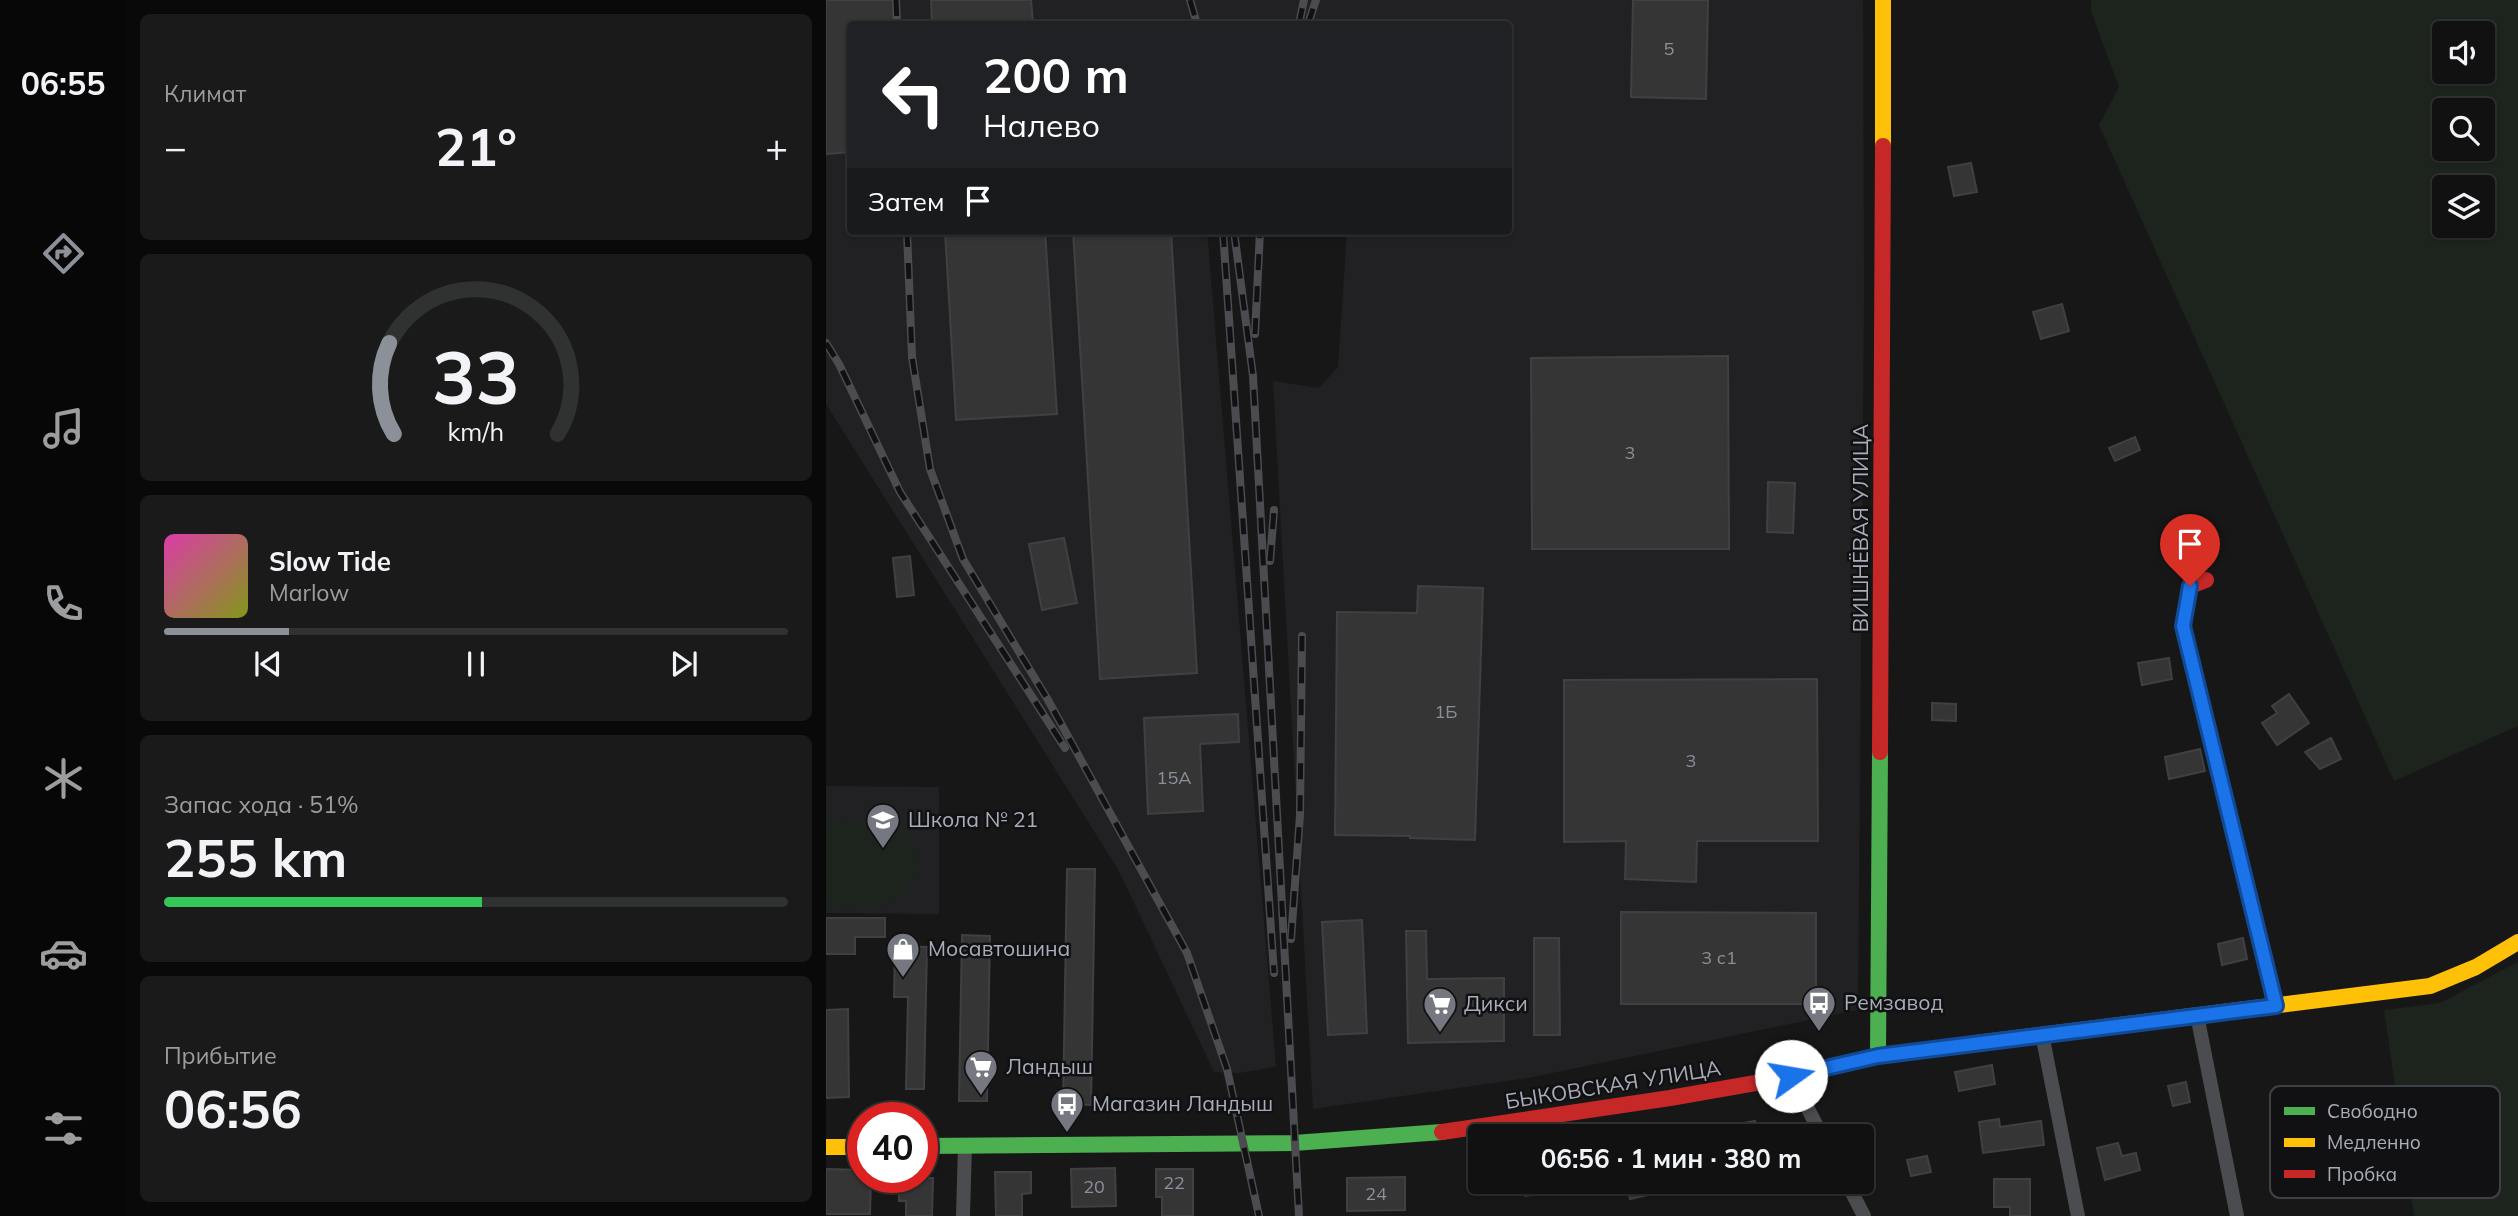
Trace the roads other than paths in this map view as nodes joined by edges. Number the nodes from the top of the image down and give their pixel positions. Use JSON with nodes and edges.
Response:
{"nodes":[{"id":1,"x":1883,"y":0,"type":"edge"},
{"id":2,"x":2206,"y":580,"type":"dead end"},
{"id":3,"x":2518,"y":942,"type":"edge"},
{"id":4,"x":2276,"y":1006,"type":"junction"},
{"id":5,"x":2197,"y":1015,"type":"junction"},
{"id":6,"x":2042,"y":1034,"type":"junction"},
{"id":7,"x":1878,"y":1056,"type":"junction"},
{"id":8,"x":1791,"y":1076,"type":"junction"},
{"id":9,"x":1816,"y":1124,"type":"edge"},
{"id":10,"x":965,"y":1145,"type":"junction"},
{"id":11,"x":938,"y":1146,"type":"edge"},
{"id":12,"x":826,"y":1147,"type":"edge"},
{"id":13,"x":847,"y":1147,"type":"edge"},
{"id":14,"x":1853,"y":1194,"type":"edge"},
{"id":15,"x":963,"y":1216,"type":"edge"},
{"id":16,"x":1864,"y":1216,"type":"edge"},
{"id":17,"x":2078,"y":1216,"type":"edge"},
{"id":18,"x":2237,"y":1216,"type":"edge"}],
"edges":[{"from":1,"to":7,"type":"street","name":"ВИШНЁВАЯ УЛИЦА"},
{"from":2,"to":4,"type":"street"},
{"from":3,"to":4,"type":"street","name":"БЫКОВСКАЯ УЛИЦА"},
{"from":4,"to":5,"type":"street","name":"БЫКОВСКАЯ УЛИЦА"},
{"from":5,"to":6,"type":"street","name":"БЫКОВСКАЯ УЛИЦА"},
{"from":5,"to":18,"type":"street"},
{"from":6,"to":7,"type":"street","name":"БЫКОВСКАЯ УЛИЦА"},
{"from":6,"to":17,"type":"street"},
{"from":7,"to":8,"type":"street","name":"БЫКОВСКАЯ УЛИЦА"},
{"from":8,"to":9,"type":"street"},
{"from":8,"to":10,"type":"street","name":"БЫКОВСКАЯ УЛИЦА"},
{"from":10,"to":11,"type":"street","name":"БЫКОВСКАЯ УЛИЦА"},
{"from":10,"to":15,"type":"street"},
{"from":12,"to":13,"type":"street"},
{"from":14,"to":16,"type":"street"}]}
